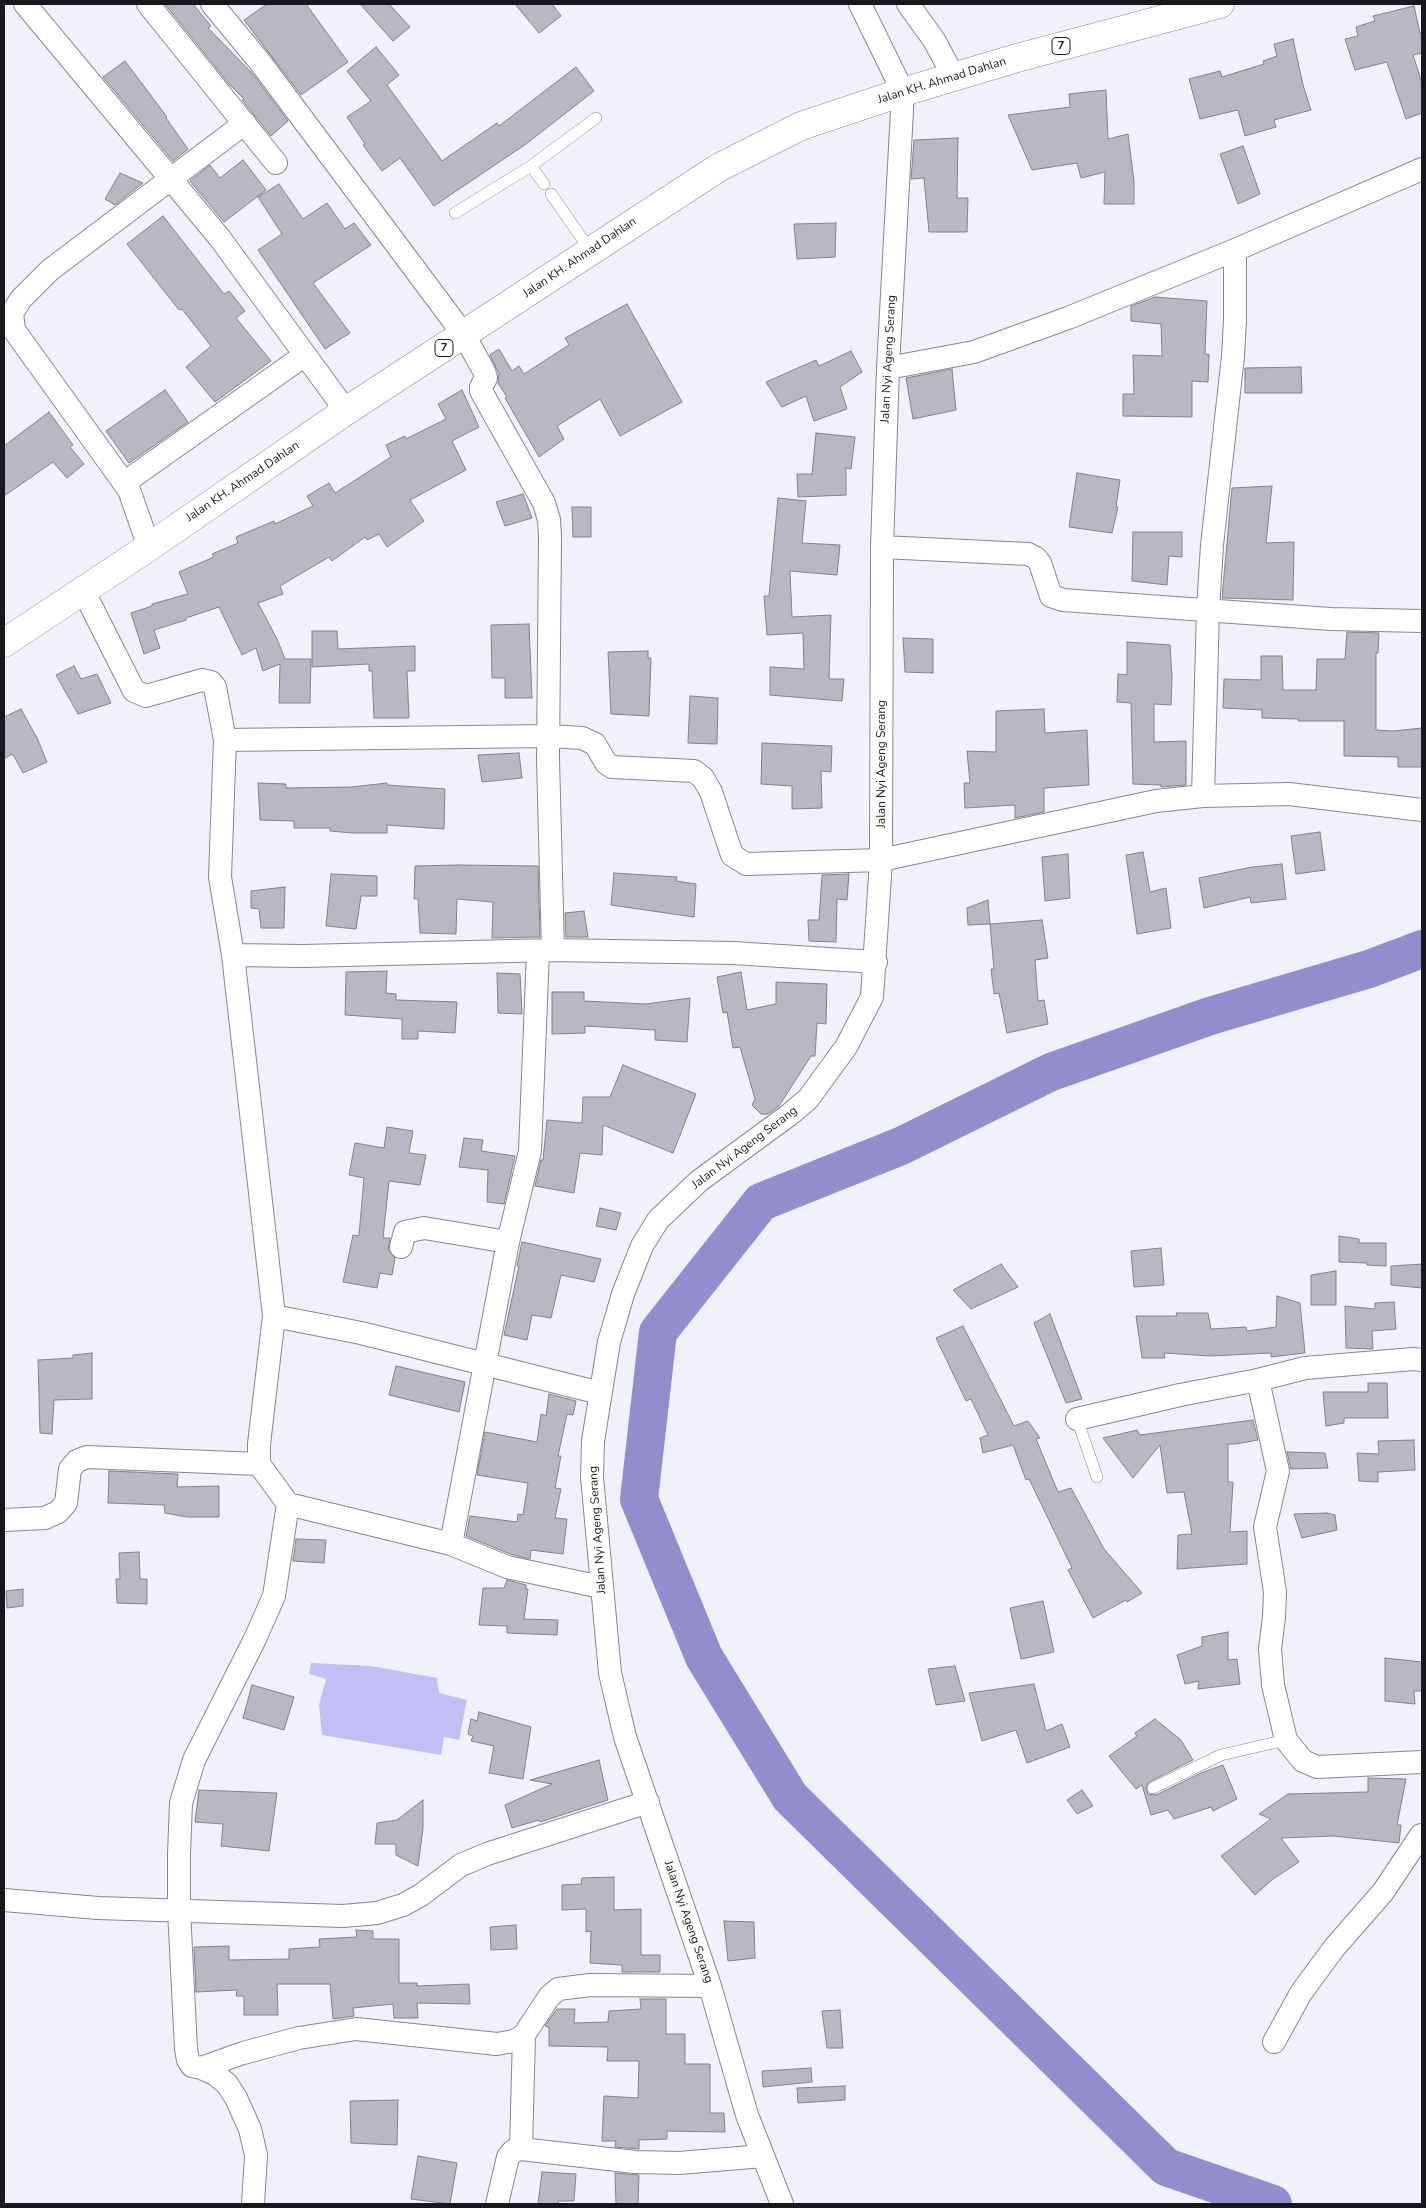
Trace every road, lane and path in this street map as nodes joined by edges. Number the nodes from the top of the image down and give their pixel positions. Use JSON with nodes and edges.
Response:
{"nodes":[{"id":1,"x":25,"y":4,"type":"edge"},
{"id":2,"x":148,"y":4,"type":"edge"},
{"id":3,"x":212,"y":4,"type":"edge"},
{"id":4,"x":860,"y":4,"type":"edge"},
{"id":5,"x":908,"y":4,"type":"edge"},
{"id":6,"x":1220,"y":4,"type":"edge"},
{"id":7,"x":954,"y":77,"type":"junction"},
{"id":8,"x":903,"y":92,"type":"junction"},
{"id":9,"x":596,"y":118,"type":"dead end"},
{"id":10,"x":245,"y":123,"type":"junction"},
{"id":11,"x":276,"y":164,"type":"dead end"},
{"id":12,"x":531,"y":166,"type":"junction"},
{"id":13,"x":1422,"y":168,"type":"edge"},
{"id":14,"x":170,"y":179,"type":"junction"},
{"id":15,"x":544,"y":184,"type":"dead end"},
{"id":16,"x":551,"y":194,"type":"dead end"},
{"id":17,"x":455,"y":213,"type":"dead end"},
{"id":18,"x":590,"y":250,"type":"junction"},
{"id":19,"x":1235,"y":250,"type":"junction"},
{"id":20,"x":464,"y":335,"type":"junction"},
{"id":21,"x":305,"y":355,"type":"junction"},
{"id":22,"x":888,"y":368,"type":"junction"},
{"id":23,"x":346,"y":411,"type":"junction"},
{"id":24,"x":124,"y":483,"type":"junction"},
{"id":25,"x":149,"y":547,"type":"junction"},
{"id":26,"x":882,"y":547,"type":"junction"},
{"id":27,"x":83,"y":590,"type":"junction"},
{"id":28,"x":1208,"y":609,"type":"junction"},
{"id":29,"x":1422,"y":621,"type":"edge"},
{"id":30,"x":4,"y":643,"type":"edge"},
{"id":31,"x":549,"y":736,"type":"junction"},
{"id":32,"x":225,"y":740,"type":"junction"},
{"id":33,"x":1203,"y":796,"type":"junction"},
{"id":34,"x":1422,"y":810,"type":"edge"},
{"id":35,"x":882,"y":860,"type":"junction"},
{"id":36,"x":546,"y":950,"type":"junction"},
{"id":37,"x":233,"y":955,"type":"junction"},
{"id":38,"x":876,"y":962,"type":"junction"},
{"id":39,"x":508,"y":1242,"type":"junction"},
{"id":40,"x":401,"y":1247,"type":"dead end"},
{"id":41,"x":274,"y":1316,"type":"junction"},
{"id":42,"x":1422,"y":1360,"type":"edge"},
{"id":43,"x":484,"y":1363,"type":"junction"},
{"id":44,"x":1258,"y":1380,"type":"junction"},
{"id":45,"x":600,"y":1393,"type":"junction"},
{"id":46,"x":1077,"y":1419,"type":"joint"},
{"id":47,"x":259,"y":1464,"type":"junction"},
{"id":48,"x":1097,"y":1477,"type":"dead end"},
{"id":49,"x":288,"y":1504,"type":"junction"},
{"id":50,"x":4,"y":1520,"type":"edge"},
{"id":51,"x":451,"y":1544,"type":"junction"},
{"id":52,"x":601,"y":1587,"type":"junction"},
{"id":53,"x":1286,"y":1740,"type":"junction"},
{"id":54,"x":1422,"y":1762,"type":"edge"},
{"id":55,"x":1153,"y":1788,"type":"dead end"},
{"id":56,"x":648,"y":1802,"type":"junction"},
{"id":57,"x":1422,"y":1833,"type":"edge"},
{"id":58,"x":4,"y":1900,"type":"edge"},
{"id":59,"x":179,"y":1910,"type":"junction"},
{"id":60,"x":710,"y":1986,"type":"junction"},
{"id":61,"x":524,"y":2035,"type":"junction"},
{"id":62,"x":1274,"y":2042,"type":"dead end"},
{"id":63,"x":201,"y":2068,"type":"junction"},
{"id":64,"x":520,"y":2149,"type":"junction"},
{"id":65,"x":763,"y":2156,"type":"junction"},
{"id":66,"x":253,"y":2204,"type":"edge"},
{"id":67,"x":497,"y":2204,"type":"edge"},
{"id":68,"x":782,"y":2204,"type":"edge"}],
"edges":[{"from":1,"to":14,"type":"street"},
{"from":2,"to":10,"type":"street"},
{"from":3,"to":20,"type":"street"},
{"from":4,"to":8,"type":"street"},
{"from":5,"to":7,"type":"street"},
{"from":6,"to":7,"type":"highway","name":"Jalan KH. Ahmad Dahlan","number":"7"},
{"from":7,"to":8,"type":"highway","name":"Jalan KH. Ahmad Dahlan","number":"7"},
{"from":8,"to":18,"type":"highway","name":"Jalan KH. Ahmad Dahlan","number":"7"},
{"from":8,"to":22,"type":"street","name":"Jalan Nyi Ageng Serang"},
{"from":9,"to":12,"type":"lane"},
{"from":10,"to":11,"type":"street"},
{"from":10,"to":14,"type":"street"},
{"from":12,"to":15,"type":"lane"},
{"from":12,"to":17,"type":"lane"},
{"from":13,"to":19,"type":"street"},
{"from":14,"to":21,"type":"street"},
{"from":14,"to":24,"type":"street"},
{"from":16,"to":18,"type":"lane"},
{"from":18,"to":20,"type":"highway","name":"Jalan KH. Ahmad Dahlan","number":"7"},
{"from":19,"to":22,"type":"street"},
{"from":19,"to":28,"type":"street"},
{"from":20,"to":23,"type":"highway","name":"Jalan KH. Ahmad Dahlan","number":"7"},
{"from":20,"to":31,"type":"street"},
{"from":21,"to":23,"type":"street"},
{"from":21,"to":24,"type":"street"},
{"from":22,"to":26,"type":"street","name":"Jalan Nyi Ageng Serang"},
{"from":23,"to":25,"type":"highway","name":"Jalan KH. Ahmad Dahlan","number":"7"},
{"from":24,"to":25,"type":"street"},
{"from":25,"to":27,"type":"highway","name":"Jalan KH. Ahmad Dahlan","number":"7"},
{"from":26,"to":28,"type":"street"},
{"from":26,"to":35,"type":"street","name":"Jalan Nyi Ageng Serang"},
{"from":27,"to":30,"type":"highway","name":"Jalan KH. Ahmad Dahlan","number":"7"},
{"from":27,"to":32,"type":"street"},
{"from":28,"to":29,"type":"street"},
{"from":28,"to":33,"type":"street"},
{"from":31,"to":32,"type":"street"},
{"from":31,"to":35,"type":"street"},
{"from":31,"to":36,"type":"street"},
{"from":32,"to":37,"type":"street"},
{"from":33,"to":34,"type":"street"},
{"from":33,"to":35,"type":"street"},
{"from":35,"to":38,"type":"street","name":"Jalan Nyi Ageng Serang"},
{"from":36,"to":37,"type":"street"},
{"from":36,"to":38,"type":"street"},
{"from":36,"to":39,"type":"street"},
{"from":37,"to":41,"type":"street"},
{"from":38,"to":45,"type":"street","name":"Jalan Nyi Ageng Serang"},
{"from":39,"to":40,"type":"street"},
{"from":39,"to":43,"type":"street"},
{"from":41,"to":43,"type":"street"},
{"from":41,"to":47,"type":"street"},
{"from":42,"to":44,"type":"street"},
{"from":43,"to":45,"type":"street"},
{"from":43,"to":51,"type":"street"},
{"from":44,"to":46,"type":"street"},
{"from":44,"to":53,"type":"street"},
{"from":45,"to":52,"type":"street","name":"Jalan Nyi Ageng Serang"},
{"from":46,"to":48,"type":"lane"},
{"from":47,"to":49,"type":"street"},
{"from":47,"to":50,"type":"street"},
{"from":49,"to":51,"type":"street"},
{"from":49,"to":59,"type":"street"},
{"from":51,"to":52,"type":"street"},
{"from":52,"to":56,"type":"street","name":"Jalan Nyi Ageng Serang"},
{"from":53,"to":54,"type":"street"},
{"from":53,"to":55,"type":"lane"},
{"from":56,"to":59,"type":"street"},
{"from":56,"to":60,"type":"street","name":"Jalan Nyi Ageng Serang"},
{"from":57,"to":62,"type":"street"},
{"from":58,"to":59,"type":"street"},
{"from":59,"to":63,"type":"street"},
{"from":60,"to":61,"type":"street"},
{"from":60,"to":65,"type":"street","name":"Jalan Nyi Ageng Serang"},
{"from":61,"to":63,"type":"street"},
{"from":61,"to":64,"type":"street"},
{"from":63,"to":66,"type":"street"},
{"from":64,"to":65,"type":"street"},
{"from":64,"to":67,"type":"street"},
{"from":65,"to":68,"type":"street","name":"Jalan Nyi Ageng Serang"}]}
